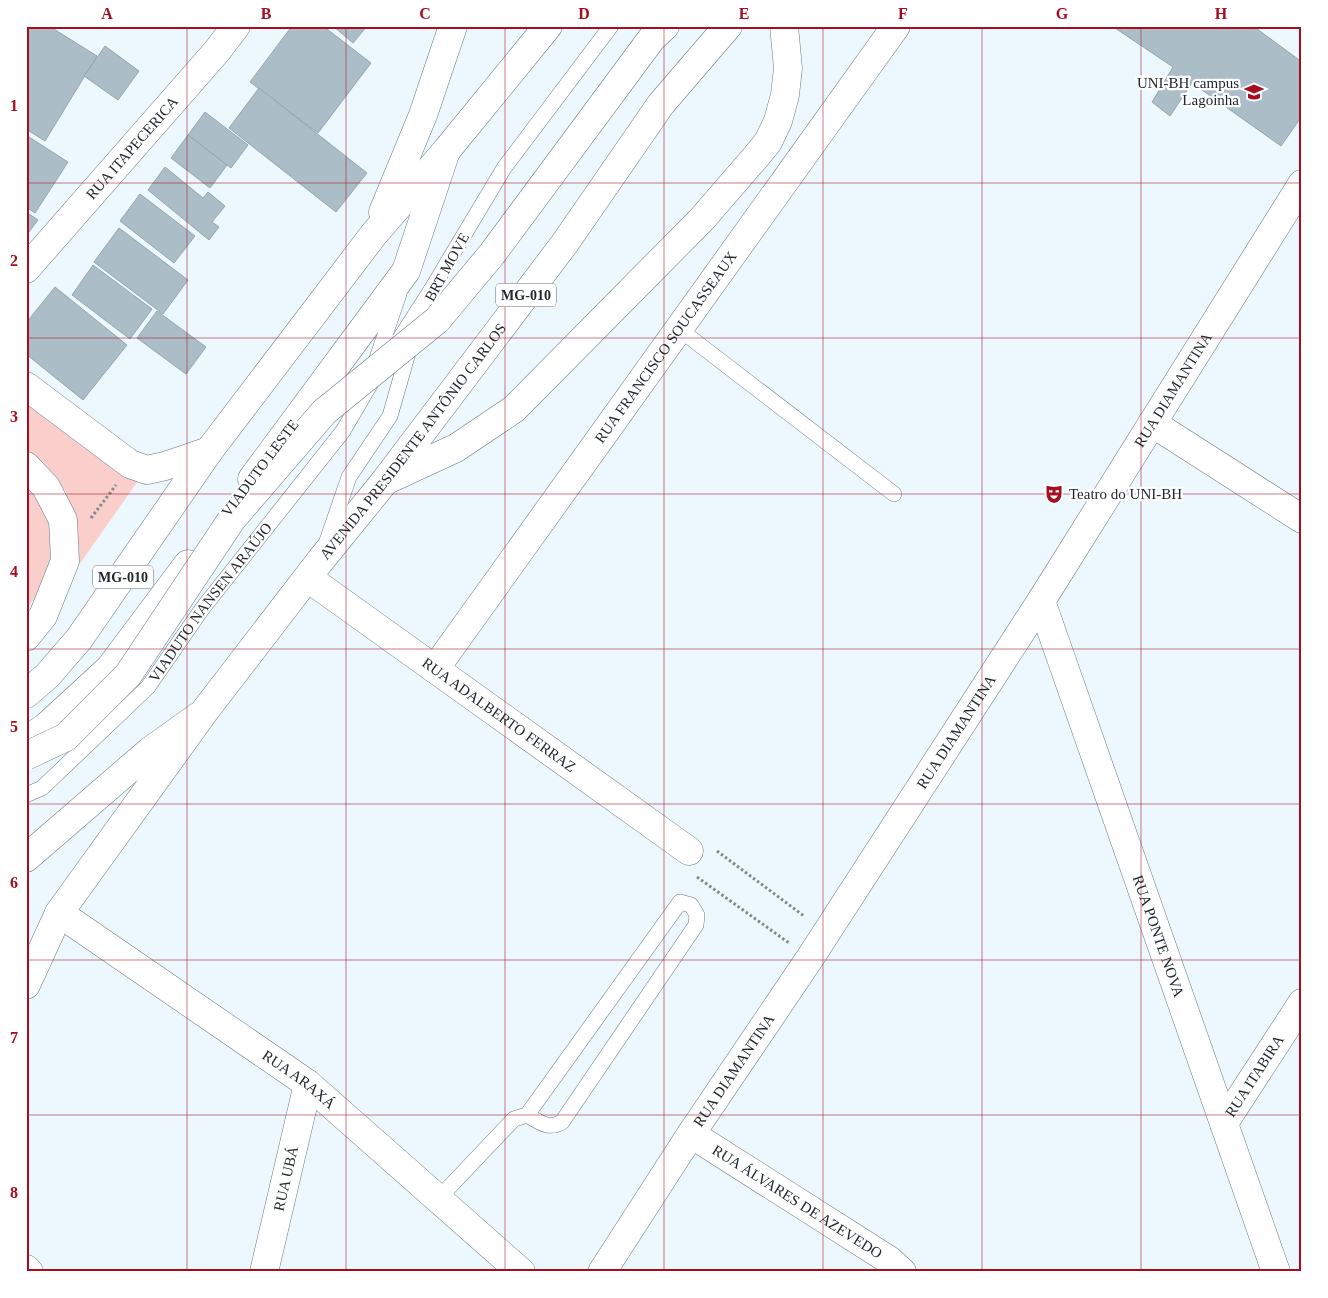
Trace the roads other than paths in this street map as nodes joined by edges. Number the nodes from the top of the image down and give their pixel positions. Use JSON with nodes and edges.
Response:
{"nodes":[{"id":1,"x":236,"y":26,"type":"edge"},
{"id":2,"x":453,"y":26,"type":"edge"},
{"id":3,"x":548,"y":26,"type":"edge"},
{"id":4,"x":611,"y":26,"type":"edge"},
{"id":5,"x":665,"y":26,"type":"edge"},
{"id":6,"x":728,"y":26,"type":"edge"},
{"id":7,"x":784,"y":26,"type":"edge"},
{"id":8,"x":896,"y":26,"type":"edge"},
{"id":9,"x":446,"y":151,"type":"junction"},
{"id":10,"x":1302,"y":184,"type":"edge"},
{"id":11,"x":374,"y":234,"type":"junction"},
{"id":12,"x":26,"y":269,"type":"edge"},
{"id":13,"x":406,"y":271,"type":"junction"},
{"id":14,"x":431,"y":290,"type":"junction"},
{"id":15,"x":679,"y":329,"type":"junction"},
{"id":16,"x":26,"y":386,"type":"edge"},
{"id":17,"x":368,"y":387,"type":"junction"},
{"id":18,"x":1152,"y":423,"type":"junction"},
{"id":19,"x":209,"y":452,"type":"junction"},
{"id":20,"x":26,"y":466,"type":"edge"},
{"id":21,"x":385,"y":481,"type":"junction"},
{"id":22,"x":894,"y":494,"type":"dead end"},
{"id":23,"x":1302,"y":518,"type":"edge"},
{"id":24,"x":314,"y":569,"type":"junction"},
{"id":25,"x":1041,"y":601,"type":"junction"},
{"id":26,"x":26,"y":637,"type":"edge"},
{"id":27,"x":435,"y":668,"type":"junction"},
{"id":28,"x":26,"y":694,"type":"edge"},
{"id":29,"x":204,"y":712,"type":"junction"},
{"id":30,"x":37,"y":733,"type":"edge"},
{"id":31,"x":26,"y":756,"type":"edge"},
{"id":32,"x":26,"y":795,"type":"edge"},
{"id":33,"x":26,"y":858,"type":"edge"},
{"id":34,"x":700,"y":859,"type":"road end"},
{"id":35,"x":59,"y":913,"type":"junction"},
{"id":36,"x":26,"y":984,"type":"edge"},
{"id":37,"x":1302,"y":1003,"type":"edge"},
{"id":38,"x":308,"y":1084,"type":"junction"},
{"id":39,"x":527,"y":1115,"type":"junction"},
{"id":40,"x":1224,"y":1123,"type":"junction"},
{"id":41,"x":691,"y":1134,"type":"junction"},
{"id":42,"x":438,"y":1199,"type":"junction"},
{"id":43,"x":26,"y":1269,"type":"edge"},
{"id":44,"x":29,"y":1272,"type":"edge"},
{"id":45,"x":264,"y":1272,"type":"edge"},
{"id":46,"x":521,"y":1272,"type":"edge"},
{"id":47,"x":602,"y":1272,"type":"edge"},
{"id":48,"x":902,"y":1272,"type":"edge"},
{"id":49,"x":1276,"y":1272,"type":"edge"}],
"edges":[{"from":1,"to":12,"type":"main road","name":"RUA ITAPECERICA"},
{"from":2,"to":11,"type":"main road"},
{"from":3,"to":9,"type":"main road","number":"MG-010"},
{"from":4,"to":14,"type":"lane","name":"BRT MOVE"},
{"from":5,"to":31,"type":"main road","bridge":true},
{"from":6,"to":21,"type":"main road","name":"AVENIDA PRESIDENTE ANTÔNIO CARLOS","number":"MG-010"},
{"from":7,"to":21,"type":"main road"},
{"from":8,"to":15,"type":"main road","name":"RUA FRANCISCO SOUCASSEAUX"},
{"from":9,"to":11,"type":"main road","number":"MG-010"},
{"from":9,"to":13,"type":"main road","name":"VIADUTO LESTE"},
{"from":10,"to":18,"type":"main road","name":"RUA DIAMANTINA"},
{"from":11,"to":19,"type":"main road","number":"MG-010"},
{"from":13,"to":17,"type":"lane","name":"VIADUTO NANSEN ARAÚJO"},
{"from":13,"to":30,"type":"main road","name":"VIADUTO LESTE"},
{"from":14,"to":17,"type":"lane","name":"VIADUTO NANSEN ARAÚJO"},
{"from":14,"to":24,"type":"lane","name":"BRT MOVE"},
{"from":15,"to":22,"type":"lane"},
{"from":15,"to":27,"type":"main road","name":"RUA FRANCISCO SOUCASSEAUX"},
{"from":16,"to":19,"type":"main road"},
{"from":17,"to":32,"type":"lane","name":"VIADUTO NANSEN ARAÚJO"},
{"from":18,"to":23,"type":"main road"},
{"from":18,"to":25,"type":"main road","name":"RUA DIAMANTINA"},
{"from":19,"to":28,"type":"main road","number":"MG-010"},
{"from":20,"to":26,"type":"main road"},
{"from":21,"to":24,"type":"main road","name":"AVENIDA PRESIDENTE ANTÔNIO CARLOS","number":"MG-010"},
{"from":24,"to":27,"type":"main road","name":"RUA ADALBERTO FERRAZ"},
{"from":24,"to":29,"type":"main road","name":"AVENIDA PRESIDENTE ANTÔNIO CARLOS","number":"MG-010"},
{"from":25,"to":40,"type":"main road","name":"RUA PONTE NOVA"},
{"from":25,"to":41,"type":"main road","name":"RUA DIAMANTINA"},
{"from":27,"to":34,"type":"main road","name":"RUA ADALBERTO FERRAZ"},
{"from":29,"to":33,"type":"main road"},
{"from":29,"to":35,"type":"main road"},
{"from":30,"to":31,"type":"main road","name":"VIADUTO LESTE"},
{"from":35,"to":36,"type":"main road"},
{"from":35,"to":38,"type":"main road","name":"RUA ARAXÁ"},
{"from":37,"to":40,"type":"main road","name":"RUA ITABIRA"},
{"from":38,"to":42,"type":"main road","name":"RUA ARAXÁ"},
{"from":38,"to":45,"type":"main road","name":"RUA UBÁ"},
{"from":39,"to":39,"type":"lane"},
{"from":39,"to":42,"type":"lane"},
{"from":40,"to":49,"type":"main road","name":"RUA PONTE NOVA"},
{"from":41,"to":47,"type":"main road","name":"RUA DIAMANTINA"},
{"from":41,"to":48,"type":"main road","name":"RUA ÁLVARES DE AZEVEDO"},
{"from":42,"to":46,"type":"main road","name":"RUA ARAXÁ"},
{"from":43,"to":44,"type":"main road"}]}
